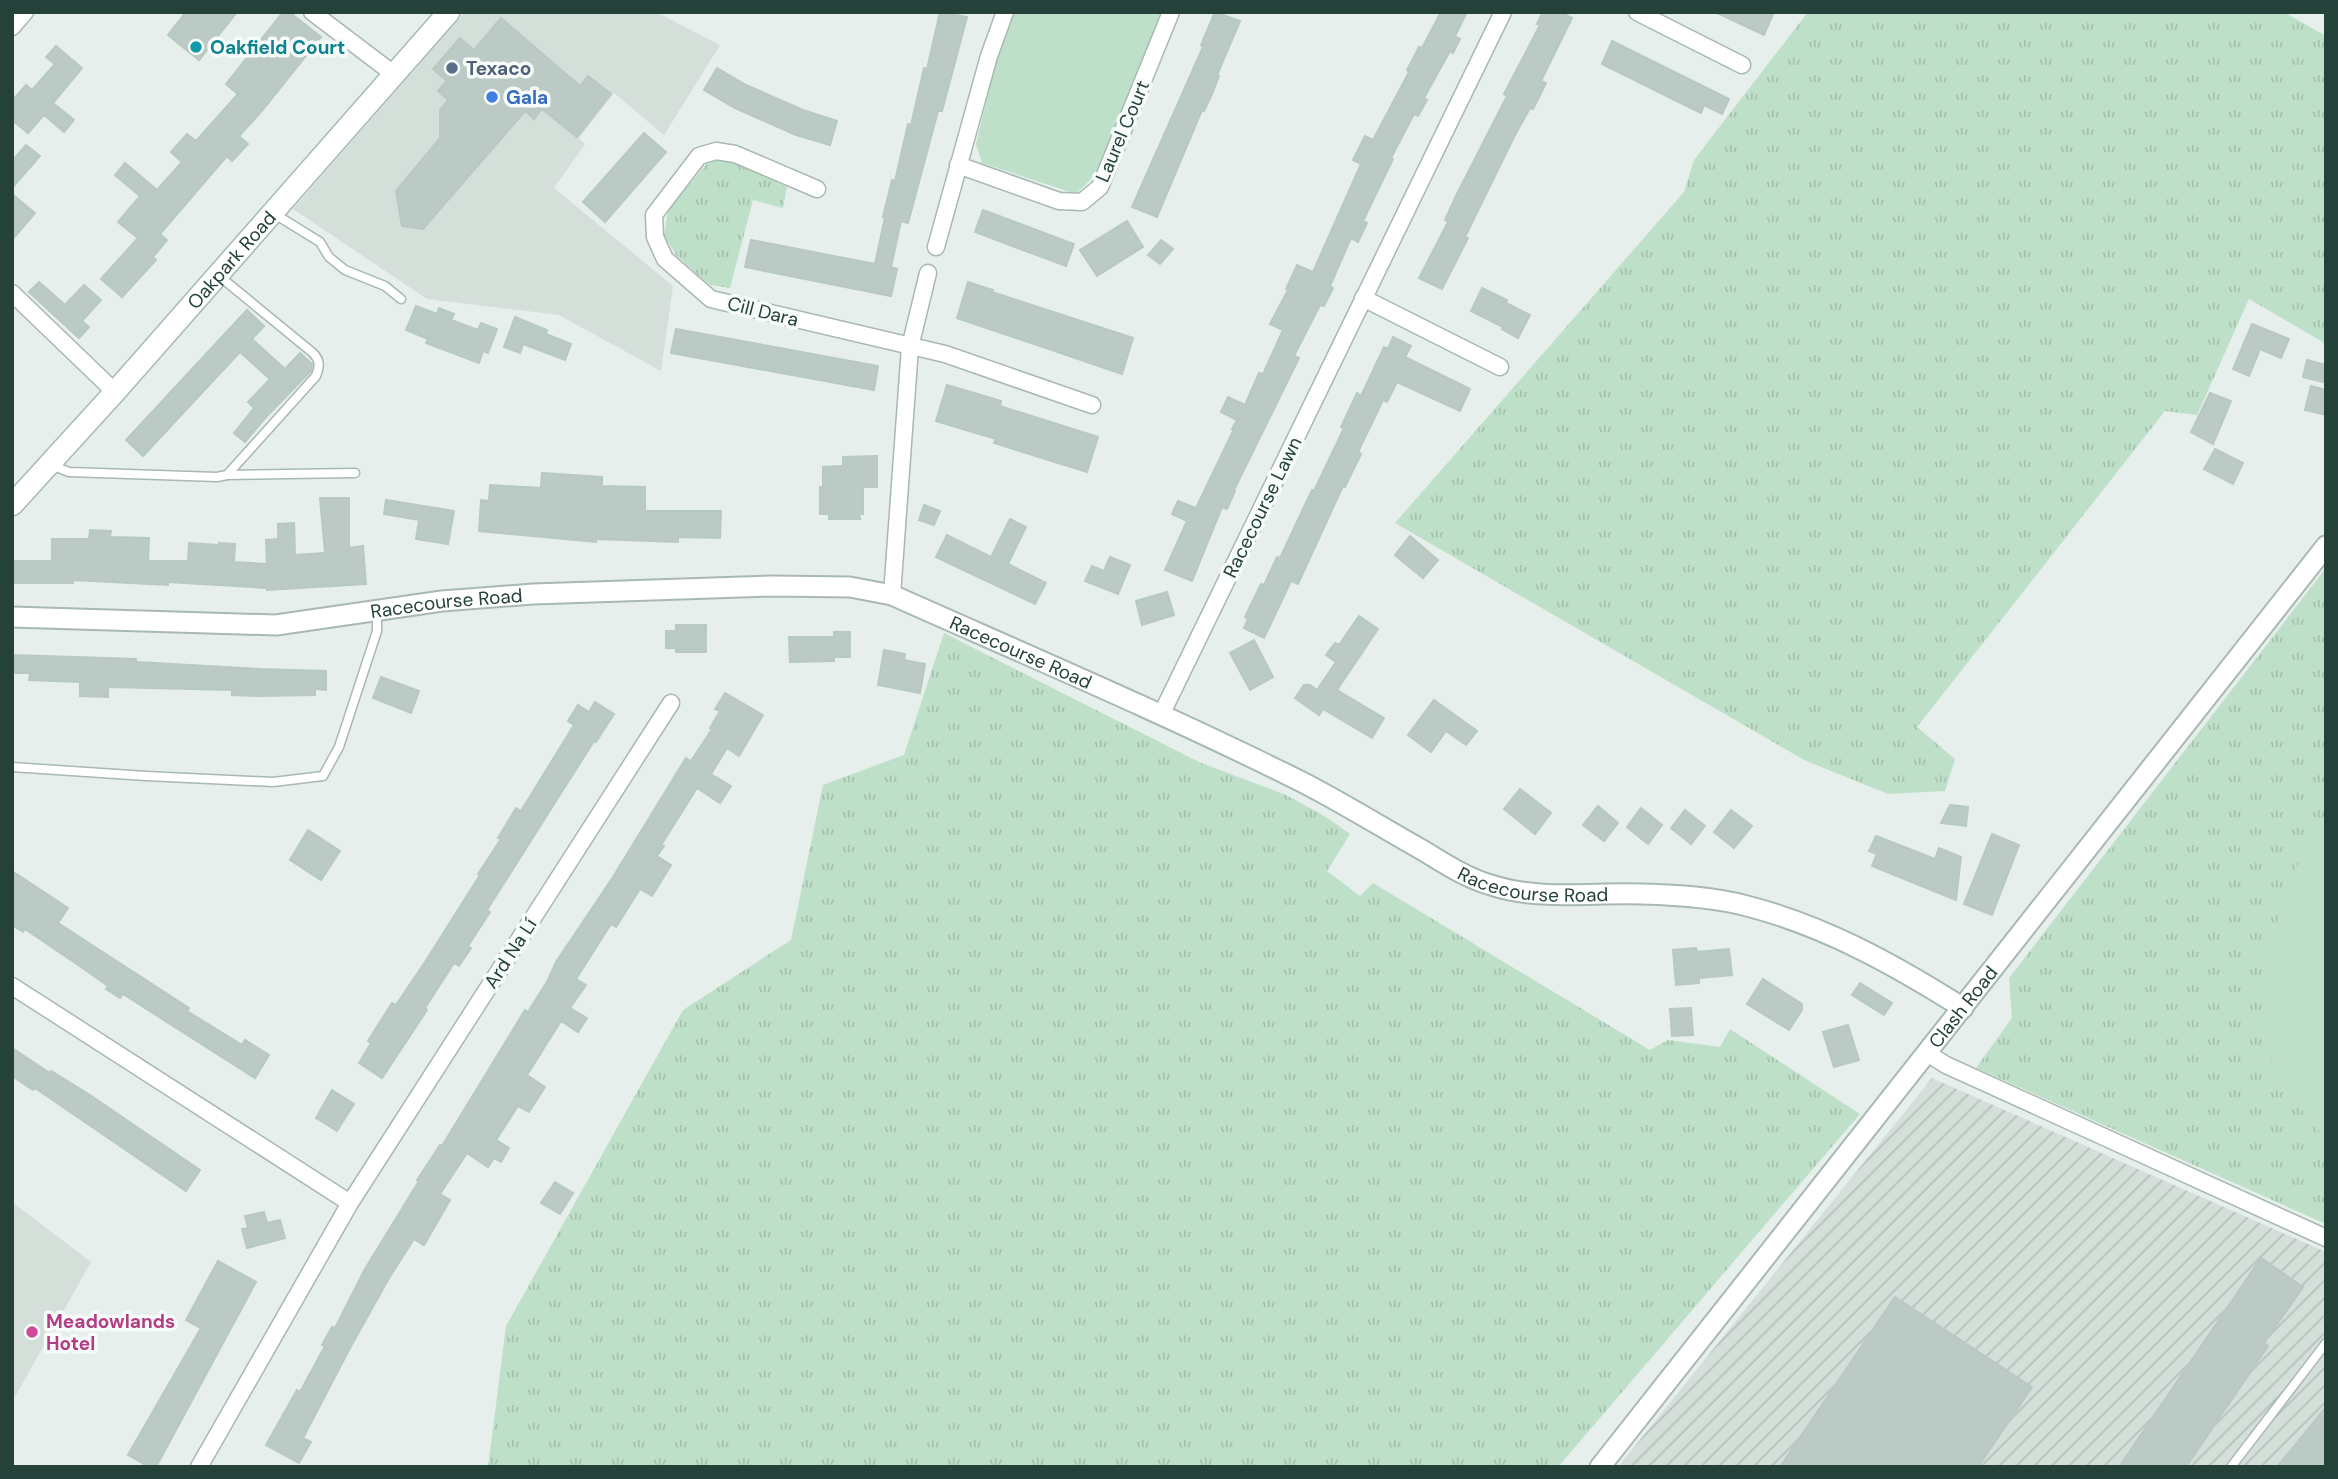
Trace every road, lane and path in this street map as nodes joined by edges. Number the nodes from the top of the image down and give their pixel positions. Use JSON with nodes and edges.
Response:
{"nodes":[{"id":1,"x":25,"y":12,"type":"edge"},
{"id":2,"x":312,"y":12,"type":"edge"},
{"id":3,"x":449,"y":12,"type":"edge"},
{"id":4,"x":1005,"y":12,"type":"edge"},
{"id":5,"x":1171,"y":12,"type":"edge"},
{"id":6,"x":1503,"y":12,"type":"edge"},
{"id":7,"x":1637,"y":12,"type":"edge"},
{"id":8,"x":12,"y":27,"type":"edge"},
{"id":9,"x":1742,"y":65,"type":"dead end"},
{"id":10,"x":395,"y":75,"type":"junction"},
{"id":11,"x":958,"y":165,"type":"junction"},
{"id":12,"x":817,"y":189,"type":"dead end"},
{"id":13,"x":273,"y":213,"type":"junction"},
{"id":14,"x":936,"y":247,"type":"dead end"},
{"id":15,"x":928,"y":273,"type":"dead end"},
{"id":16,"x":218,"y":275,"type":"junction"},
{"id":17,"x":12,"y":293,"type":"edge"},
{"id":18,"x":1363,"y":298,"type":"junction"},
{"id":19,"x":401,"y":299,"type":"dead end"},
{"id":20,"x":910,"y":347,"type":"junction"},
{"id":21,"x":1500,"y":367,"type":"dead end"},
{"id":22,"x":115,"y":392,"type":"junction"},
{"id":23,"x":1092,"y":405,"type":"dead end"},
{"id":24,"x":49,"y":464,"type":"junction"},
{"id":25,"x":355,"y":472,"type":"dead end"},
{"id":26,"x":227,"y":475,"type":"junction"},
{"id":27,"x":12,"y":505,"type":"edge"},
{"id":28,"x":2326,"y":546,"type":"edge"},
{"id":29,"x":892,"y":595,"type":"junction"},
{"id":30,"x":377,"y":611,"type":"junction"},
{"id":31,"x":12,"y":617,"type":"edge"},
{"id":32,"x":671,"y":703,"type":"dead end"},
{"id":33,"x":1161,"y":715,"type":"junction"},
{"id":34,"x":12,"y":767,"type":"edge"},
{"id":35,"x":12,"y":986,"type":"edge"},
{"id":36,"x":1963,"y":1008,"type":"junction"},
{"id":37,"x":1927,"y":1053,"type":"junction"},
{"id":38,"x":350,"y":1203,"type":"junction"},
{"id":39,"x":2326,"y":1238,"type":"edge"},
{"id":40,"x":2326,"y":1343,"type":"edge"},
{"id":41,"x":199,"y":1467,"type":"edge"},
{"id":42,"x":1600,"y":1467,"type":"edge"},
{"id":43,"x":2231,"y":1467,"type":"edge"}],
"edges":[{"from":1,"to":8,"type":"street"},
{"from":2,"to":10,"type":"street"},
{"from":3,"to":10,"type":"main road","name":"Oakpark Road"},
{"from":4,"to":11,"type":"street"},
{"from":5,"to":11,"type":"street","name":"Laurel Court"},
{"from":6,"to":18,"type":"street","name":"Racecourse Lawn"},
{"from":7,"to":9,"type":"street"},
{"from":10,"to":13,"type":"main road","name":"Oakpark Road"},
{"from":11,"to":14,"type":"street"},
{"from":12,"to":20,"type":"street","name":"Cill Dara"},
{"from":13,"to":16,"type":"main road","name":"Oakpark Road"},
{"from":13,"to":19,"type":"lane"},
{"from":15,"to":20,"type":"street"},
{"from":16,"to":22,"type":"main road","name":"Oakpark Road"},
{"from":16,"to":26,"type":"lane"},
{"from":17,"to":22,"type":"street"},
{"from":18,"to":21,"type":"street"},
{"from":18,"to":33,"type":"street","name":"Racecourse Lawn"},
{"from":20,"to":23,"type":"street"},
{"from":20,"to":29,"type":"street"},
{"from":22,"to":24,"type":"main road","name":"Oakpark Road"},
{"from":24,"to":26,"type":"lane"},
{"from":24,"to":27,"type":"main road","name":"Oakpark Road"},
{"from":25,"to":26,"type":"lane"},
{"from":28,"to":36,"type":"street","name":"Clash Road"},
{"from":29,"to":30,"type":"street","name":"Racecourse Road"},
{"from":29,"to":33,"type":"street","name":"Racecourse Road"},
{"from":30,"to":31,"type":"street","name":"Racecourse Road"},
{"from":30,"to":34,"type":"lane"},
{"from":32,"to":38,"type":"street","name":"Ard Na Lí"},
{"from":33,"to":36,"type":"street","name":"Racecourse Road"},
{"from":35,"to":38,"type":"street"},
{"from":36,"to":37,"type":"street","name":"Clash Road"},
{"from":37,"to":39,"type":"street"},
{"from":37,"to":42,"type":"street","name":"Clash Road"},
{"from":38,"to":41,"type":"street","name":"Ard Na Lí"},
{"from":40,"to":43,"type":"lane"}]}
